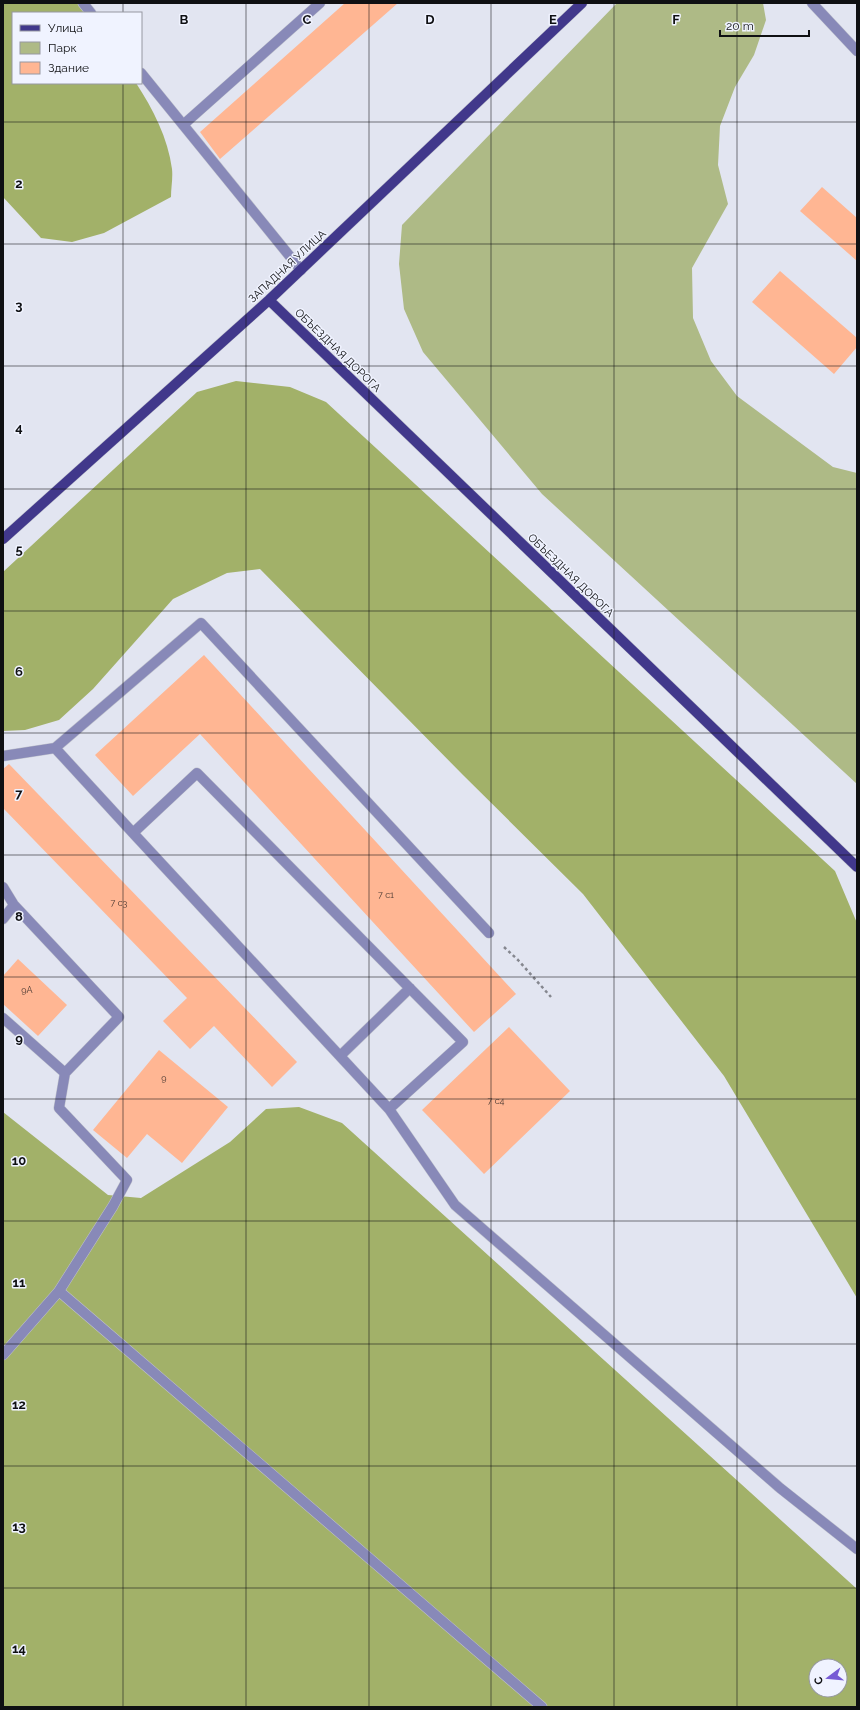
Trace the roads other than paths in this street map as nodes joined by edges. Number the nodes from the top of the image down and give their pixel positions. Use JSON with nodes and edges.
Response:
{"nodes":[{"id":1,"x":83,"y":3,"type":"edge"},
{"id":2,"x":320,"y":3,"type":"edge"},
{"id":3,"x":582,"y":3,"type":"edge"},
{"id":4,"x":812,"y":3,"type":"edge"},
{"id":5,"x":91,"y":12,"type":"edge"},
{"id":6,"x":857,"y":52,"type":"edge"},
{"id":7,"x":142,"y":74,"type":"edge"},
{"id":8,"x":183,"y":125,"type":"junction"},
{"id":9,"x":301,"y":270,"type":"junction"},
{"id":10,"x":269,"y":300,"type":"junction"},
{"id":11,"x":3,"y":539,"type":"edge"},
{"id":12,"x":55,"y":748,"type":"junction"},
{"id":13,"x":3,"y":756,"type":"edge"},
{"id":14,"x":132,"y":833,"type":"junction"},
{"id":15,"x":857,"y":867,"type":"edge"},
{"id":16,"x":3,"y":887,"type":"edge"},
{"id":17,"x":14,"y":905,"type":"junction"},
{"id":18,"x":3,"y":919,"type":"edge"},
{"id":19,"x":489,"y":932,"type":"road end"},
{"id":20,"x":410,"y":988,"type":"junction"},
{"id":21,"x":3,"y":1018,"type":"edge"},
{"id":22,"x":340,"y":1056,"type":"junction"},
{"id":23,"x":64,"y":1074,"type":"junction"},
{"id":24,"x":389,"y":1109,"type":"junction"},
{"id":25,"x":59,"y":1291,"type":"junction"},
{"id":26,"x":3,"y":1355,"type":"edge"},
{"id":27,"x":857,"y":1549,"type":"edge"},
{"id":28,"x":542,"y":1707,"type":"edge"}],
"edges":[{"from":1,"to":5,"type":"street"},
{"from":2,"to":8,"type":"street"},
{"from":3,"to":9,"type":"main road","name":"ЗАПАДНАЯ УЛИЦА"},
{"from":4,"to":6,"type":"street"},
{"from":7,"to":8,"type":"street"},
{"from":8,"to":9,"type":"street"},
{"from":9,"to":10,"type":"main road","name":"ЗАПАДНАЯ УЛИЦА"},
{"from":10,"to":11,"type":"main road","name":"ЗАПАДНАЯ УЛИЦА"},
{"from":10,"to":15,"type":"main road","name":"ОБЪЕЗДНАЯ ДОРОГА"},
{"from":12,"to":13,"type":"street"},
{"from":12,"to":14,"type":"street"},
{"from":12,"to":19,"type":"street"},
{"from":14,"to":20,"type":"street"},
{"from":14,"to":22,"type":"street"},
{"from":16,"to":17,"type":"street"},
{"from":17,"to":18,"type":"street"},
{"from":17,"to":23,"type":"street"},
{"from":20,"to":22,"type":"street"},
{"from":20,"to":24,"type":"street"},
{"from":21,"to":23,"type":"street"},
{"from":22,"to":24,"type":"street"},
{"from":23,"to":25,"type":"street"},
{"from":24,"to":27,"type":"street"},
{"from":25,"to":26,"type":"street"},
{"from":25,"to":28,"type":"street"}]}
